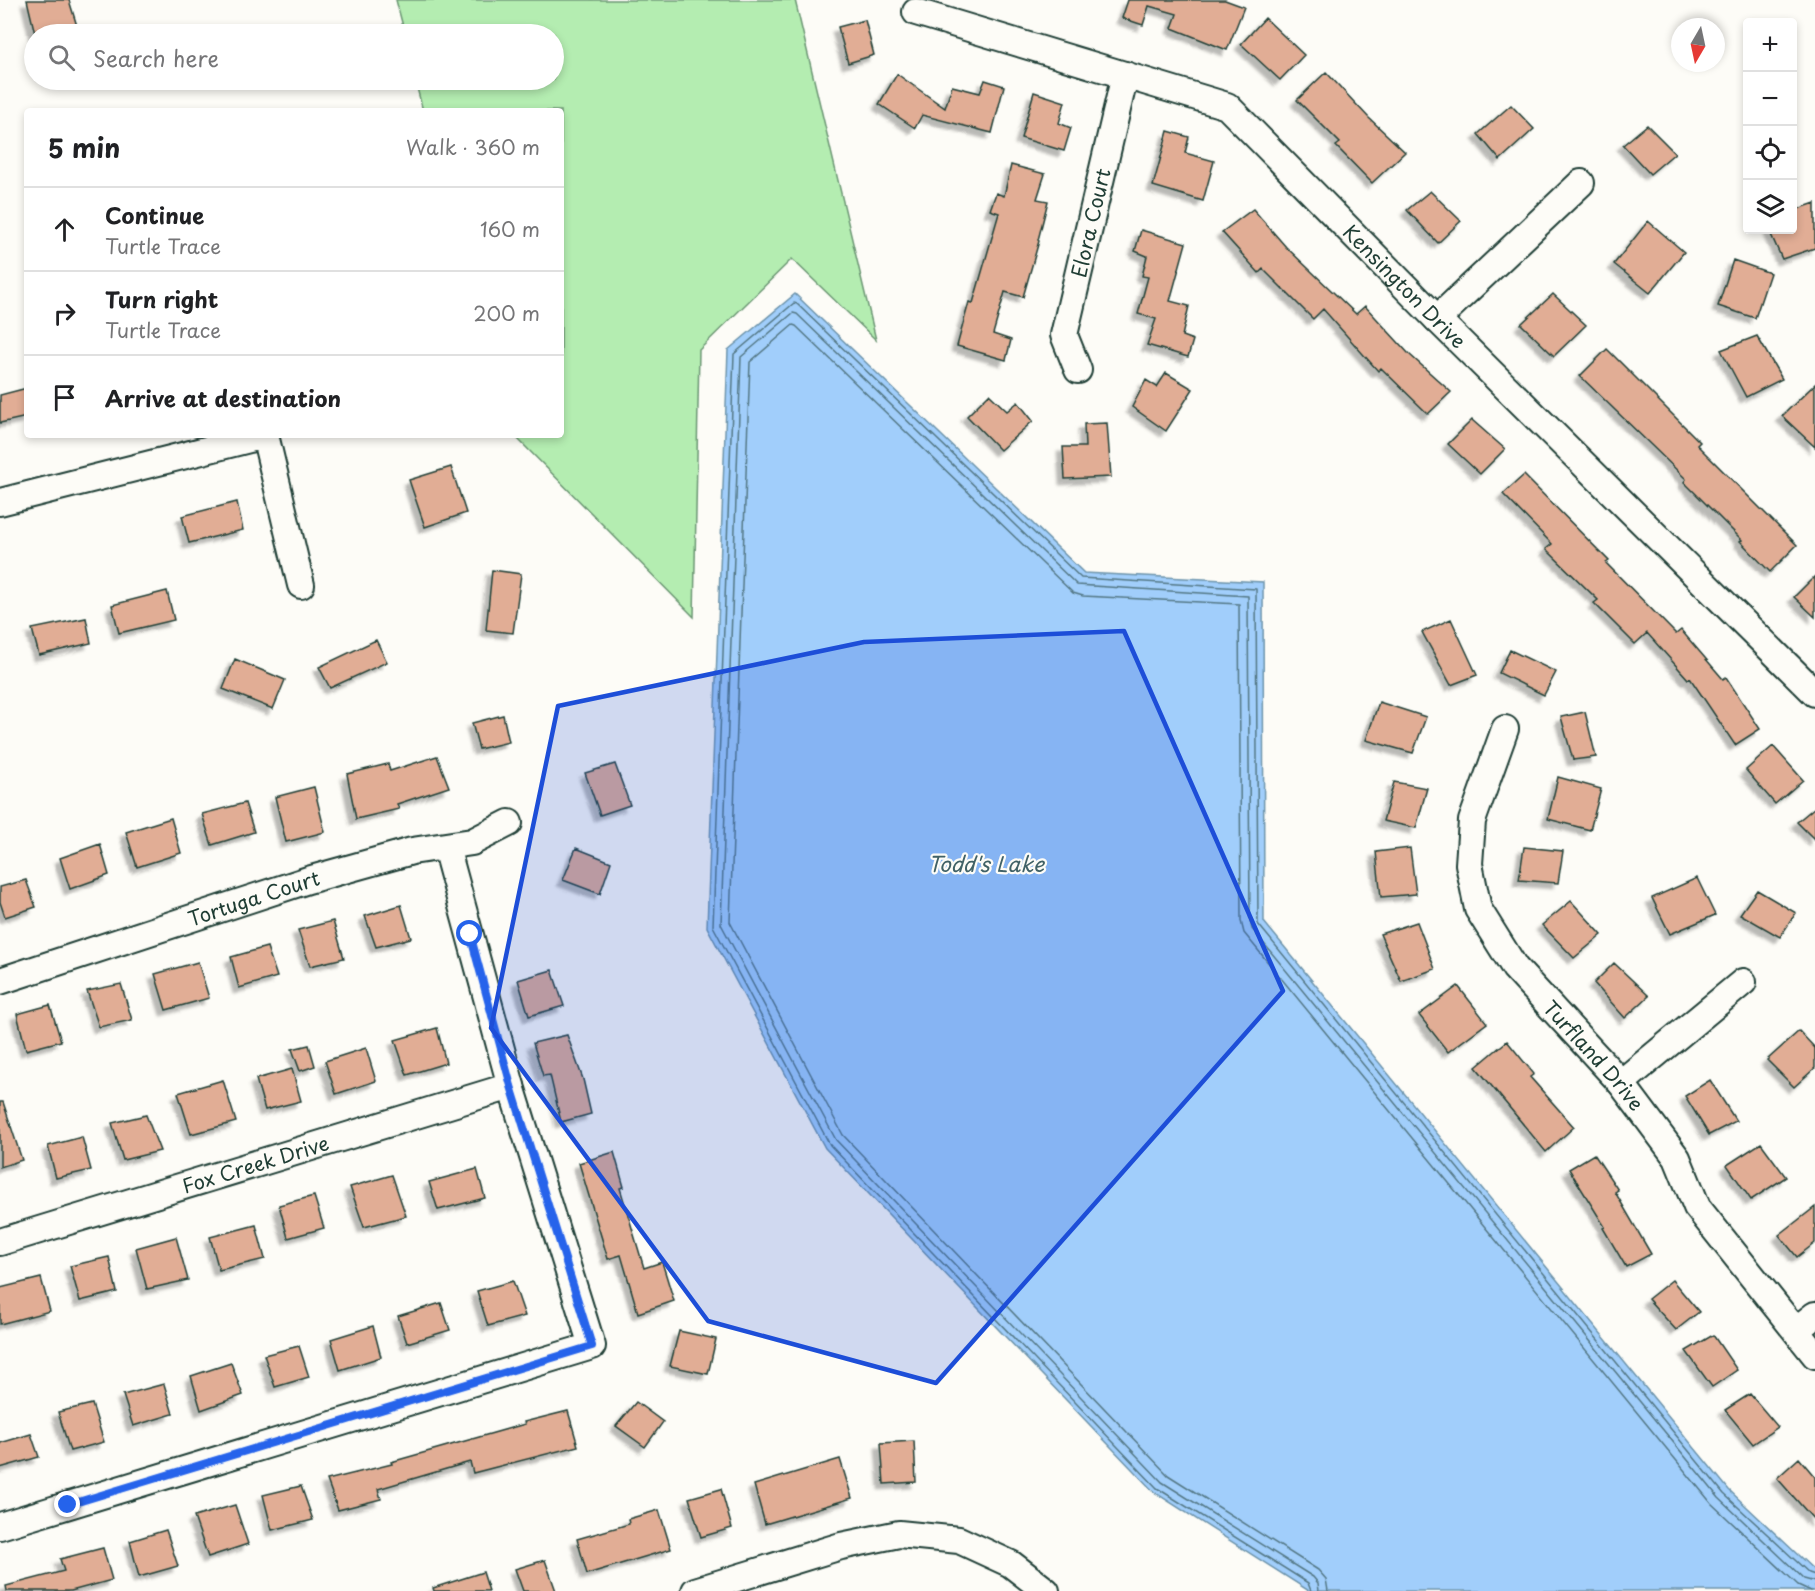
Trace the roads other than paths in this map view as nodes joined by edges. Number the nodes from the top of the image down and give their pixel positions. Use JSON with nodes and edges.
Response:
{"nodes":[{"id":1,"x":916,"y":12,"type":"dead end"},
{"id":2,"x":1125,"y":75,"type":"junction"},
{"id":3,"x":1581,"y":183,"type":"dead end"},
{"id":4,"x":1437,"y":319,"type":"junction"},
{"id":5,"x":1078,"y":370,"type":"dead end"},
{"id":6,"x":253,"y":438,"type":"edge"},
{"id":7,"x":266,"y":438,"type":"edge"},
{"id":8,"x":0,"y":502,"type":"edge"},
{"id":9,"x":301,"y":585,"type":"dead end"},
{"id":10,"x":1815,"y":693,"type":"edge"},
{"id":11,"x":1505,"y":729,"type":"dead end"},
{"id":12,"x":509,"y":823,"type":"dead end"},
{"id":13,"x":447,"y":847,"type":"junction"},
{"id":14,"x":0,"y":981,"type":"edge"},
{"id":15,"x":1743,"y":982,"type":"dead end"},
{"id":16,"x":1621,"y":1083,"type":"junction"},
{"id":17,"x":511,"y":1086,"type":"junction"},
{"id":18,"x":0,"y":1242,"type":"edge"},
{"id":19,"x":1805,"y":1323,"type":"edge"},
{"id":20,"x":1815,"y":1354,"type":"edge"},
{"id":21,"x":0,"y":1526,"type":"edge"},
{"id":22,"x":695,"y":1591,"type":"edge"},
{"id":23,"x":1046,"y":1591,"type":"edge"}],
"edges":[{"from":1,"to":2,"type":"street","name":"Kensington Drive"},
{"from":2,"to":4,"type":"street","name":"Kensington Drive"},
{"from":2,"to":5,"type":"street","name":"Elora Court"},
{"from":3,"to":4,"type":"street"},
{"from":4,"to":10,"type":"street","name":"Kensington Drive"},
{"from":6,"to":8,"type":"street"},
{"from":7,"to":9,"type":"street"},
{"from":11,"to":16,"type":"street","name":"Turfland Drive"},
{"from":12,"to":13,"type":"street","name":"Tortuga Court"},
{"from":13,"to":14,"type":"street","name":"Tortuga Court"},
{"from":13,"to":17,"type":"street"},
{"from":15,"to":16,"type":"street"},
{"from":16,"to":19,"type":"street","name":"Turfland Drive"},
{"from":17,"to":18,"type":"street","name":"Fox Creek Drive"},
{"from":17,"to":21,"type":"street"},
{"from":19,"to":20,"type":"street","name":"Turfland Drive"},
{"from":22,"to":23,"type":"street"}]}
